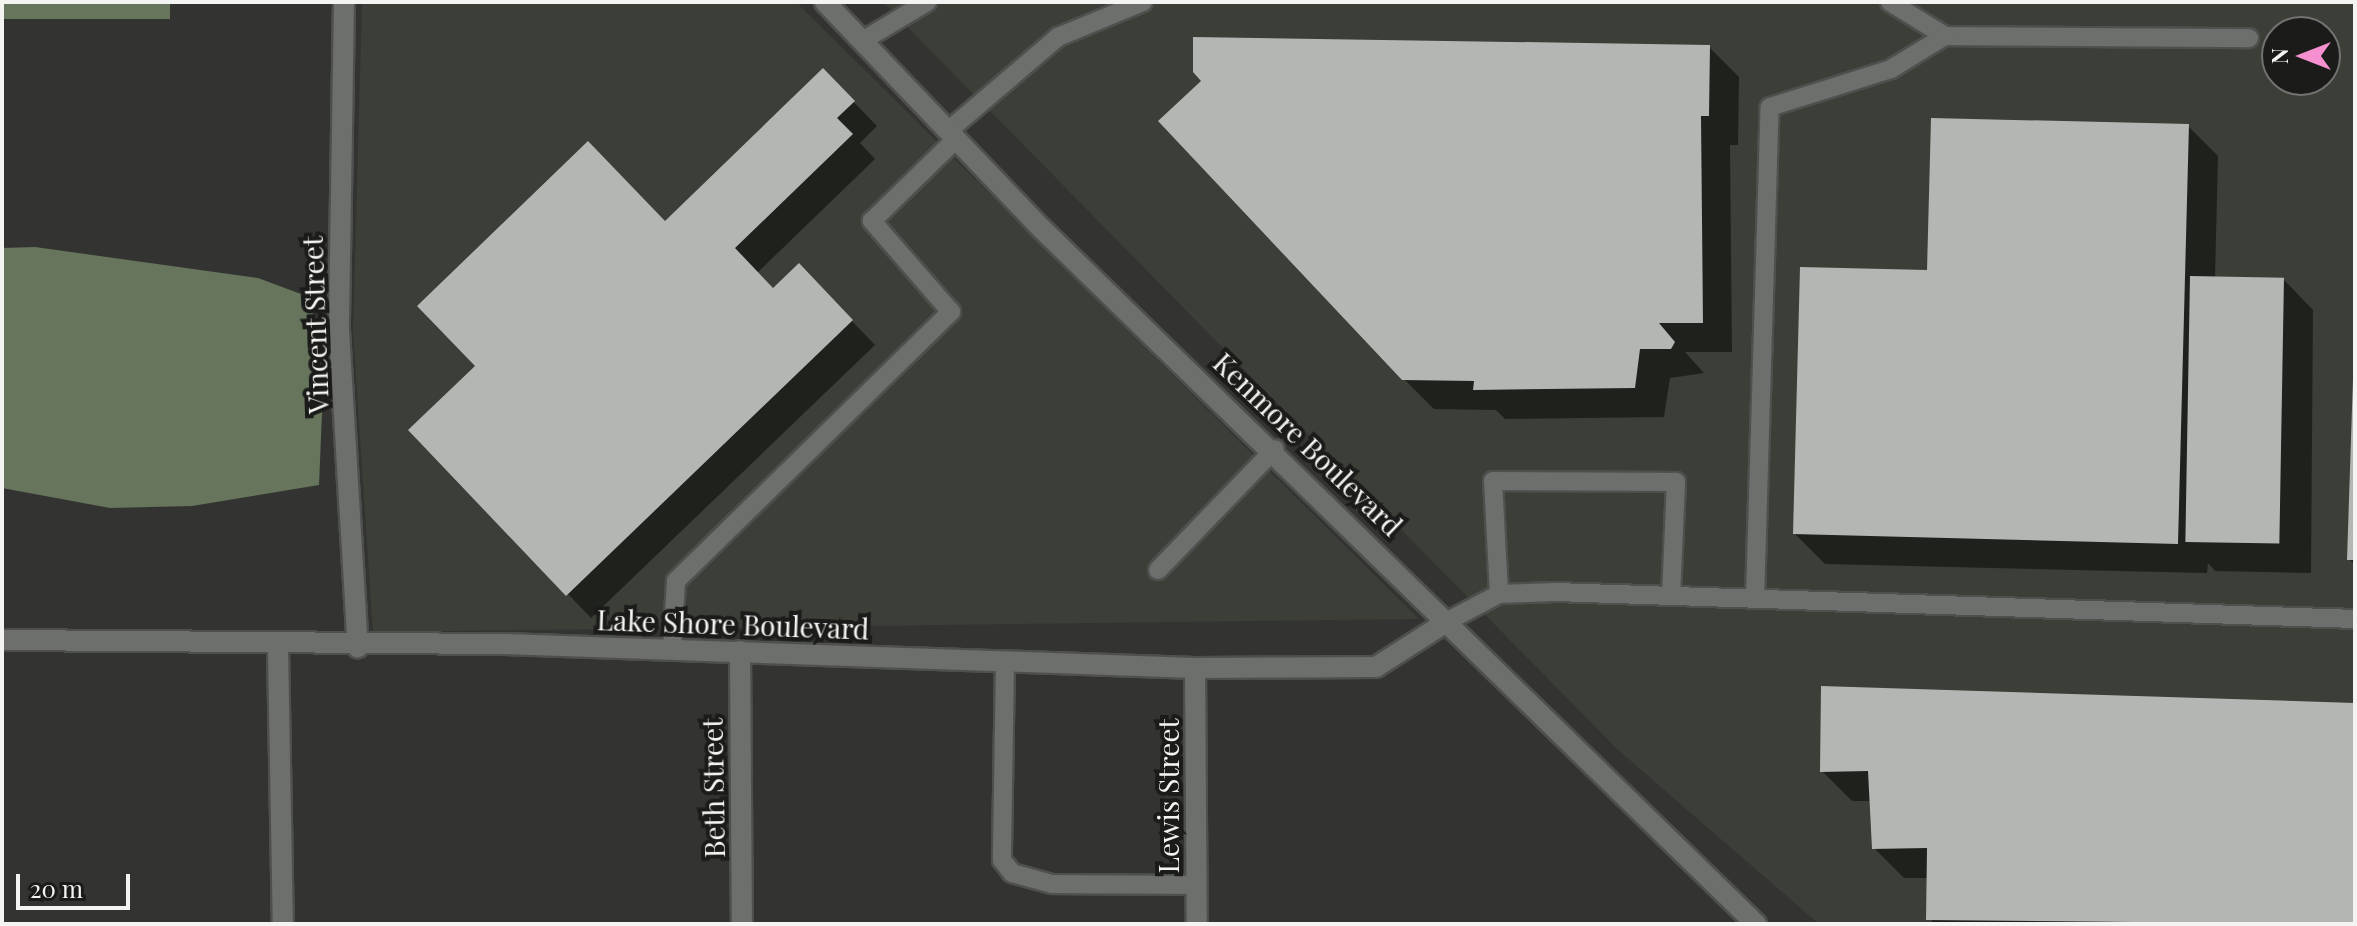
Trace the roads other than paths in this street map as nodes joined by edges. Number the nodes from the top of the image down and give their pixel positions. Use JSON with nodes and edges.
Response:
{"nodes":[{"id":1,"x":344,"y":2,"type":"edge"},
{"id":2,"x":825,"y":2,"type":"edge"},
{"id":3,"x":927,"y":2,"type":"edge"},
{"id":4,"x":1143,"y":2,"type":"edge"},
{"id":5,"x":1890,"y":2,"type":"edge"},
{"id":6,"x":1945,"y":36,"type":"junction"},
{"id":7,"x":2249,"y":38,"type":"dead end"},
{"id":8,"x":862,"y":41,"type":"junction"},
{"id":9,"x":952,"y":135,"type":"junction"},
{"id":10,"x":1275,"y":449,"type":"junction"},
{"id":11,"x":1158,"y":570,"type":"dead end"},
{"id":12,"x":1499,"y":594,"type":"junction"},
{"id":13,"x":1671,"y":596,"type":"junction"},
{"id":14,"x":1755,"y":599,"type":"junction"},
{"id":15,"x":2355,"y":619,"type":"edge"},
{"id":16,"x":1448,"y":621,"type":"junction"},
{"id":17,"x":2,"y":640,"type":"edge"},
{"id":18,"x":278,"y":647,"type":"junction"},
{"id":19,"x":358,"y":647,"type":"junction"},
{"id":20,"x":672,"y":649,"type":"junction"},
{"id":21,"x":740,"y":651,"type":"junction"},
{"id":22,"x":1005,"y":662,"type":"junction"},
{"id":23,"x":1195,"y":668,"type":"junction"},
{"id":24,"x":1197,"y":885,"type":"junction"},
{"id":25,"x":283,"y":924,"type":"edge"},
{"id":26,"x":742,"y":924,"type":"edge"},
{"id":27,"x":1197,"y":924,"type":"edge"},
{"id":28,"x":1756,"y":924,"type":"edge"}],
"edges":[{"from":1,"to":19,"type":"main road","name":"Vincent Street"},
{"from":2,"to":8,"type":"main road","name":"Kenmore Boulevard"},
{"from":3,"to":8,"type":"lane"},
{"from":4,"to":9,"type":"lane"},
{"from":5,"to":6,"type":"lane"},
{"from":6,"to":7,"type":"lane"},
{"from":6,"to":14,"type":"lane"},
{"from":8,"to":9,"type":"main road","name":"Kenmore Boulevard"},
{"from":9,"to":10,"type":"main road","name":"Kenmore Boulevard"},
{"from":9,"to":20,"type":"lane"},
{"from":10,"to":11,"type":"lane"},
{"from":10,"to":16,"type":"main road","name":"Kenmore Boulevard"},
{"from":12,"to":13,"type":"lane"},
{"from":12,"to":13,"type":"lane"},
{"from":12,"to":16,"type":"lane"},
{"from":13,"to":14,"type":"lane"},
{"from":14,"to":15,"type":"lane"},
{"from":16,"to":23,"type":"main road","name":"Lake Shore Boulevard"},
{"from":16,"to":28,"type":"main road","name":"Kenmore Boulevard"},
{"from":17,"to":18,"type":"main road","name":"Lake Shore Boulevard"},
{"from":18,"to":19,"type":"main road","name":"Lake Shore Boulevard"},
{"from":18,"to":25,"type":"main road"},
{"from":19,"to":20,"type":"main road","name":"Lake Shore Boulevard"},
{"from":20,"to":21,"type":"main road","name":"Lake Shore Boulevard"},
{"from":21,"to":22,"type":"main road","name":"Lake Shore Boulevard"},
{"from":21,"to":26,"type":"main road","name":"Beth Street"},
{"from":22,"to":23,"type":"main road","name":"Lake Shore Boulevard"},
{"from":22,"to":24,"type":"lane"},
{"from":23,"to":24,"type":"main road","name":"Lewis Street"},
{"from":24,"to":27,"type":"main road","name":"Lewis Street"}]}
